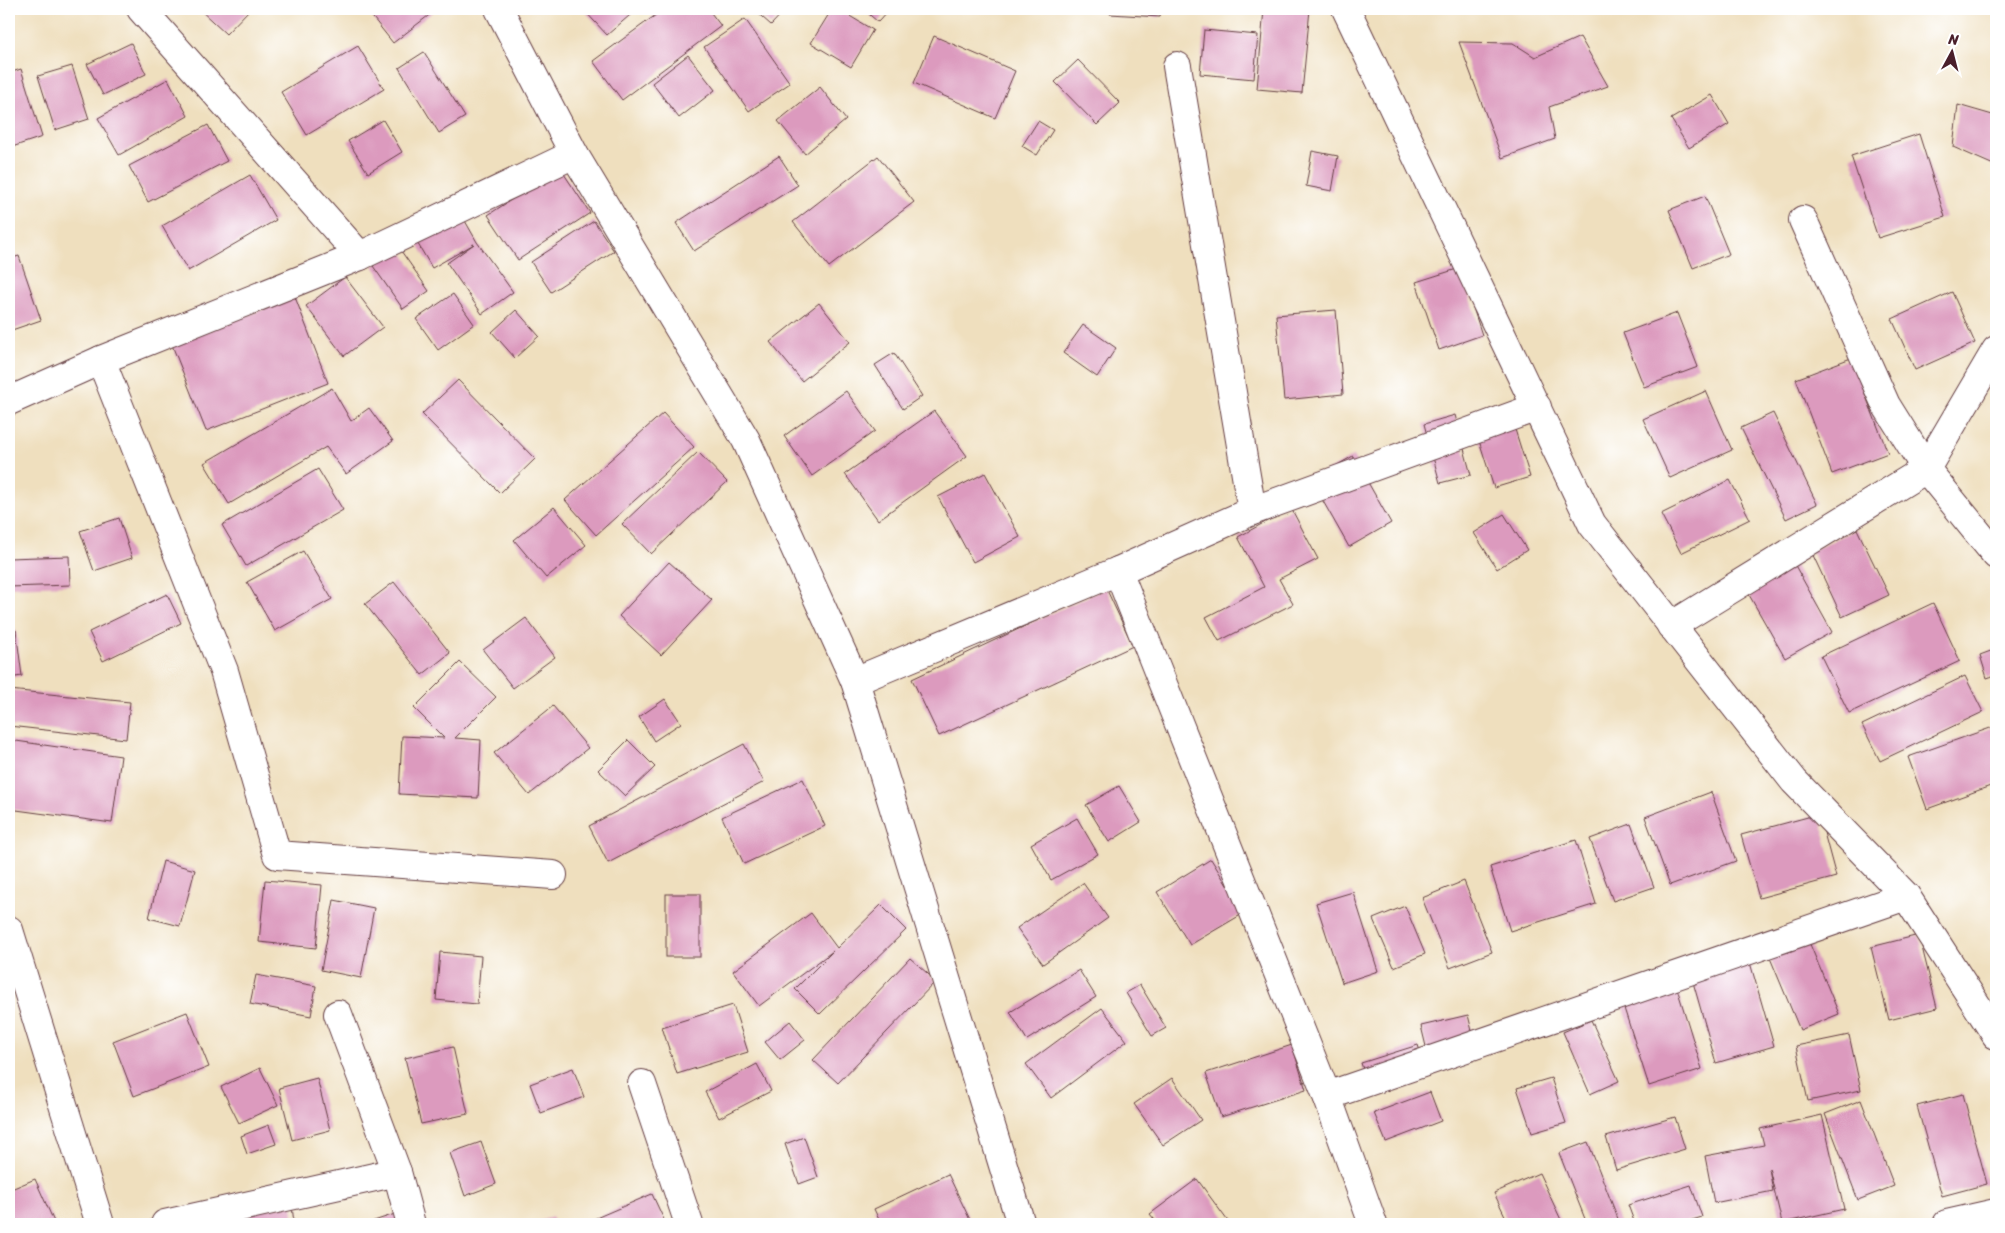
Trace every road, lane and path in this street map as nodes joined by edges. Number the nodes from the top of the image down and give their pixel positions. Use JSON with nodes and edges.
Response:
{"nodes":[{"id":1,"x":141,"y":9,"type":"edge"},
{"id":2,"x":499,"y":9,"type":"edge"},
{"id":3,"x":1346,"y":9,"type":"edge"},
{"id":4,"x":1178,"y":66,"type":"dead end"},
{"id":5,"x":574,"y":154,"type":"junction"},
{"id":6,"x":1804,"y":220,"type":"dead end"},
{"id":7,"x":360,"y":256,"type":"junction"},
{"id":8,"x":1996,"y":350,"type":"edge"},
{"id":9,"x":101,"y":360,"type":"junction"},
{"id":10,"x":9,"y":401,"type":"edge"},
{"id":11,"x":1537,"y":407,"type":"junction"},
{"id":12,"x":1926,"y":469,"type":"junction"},
{"id":13,"x":1252,"y":511,"type":"junction"},
{"id":14,"x":1996,"y":555,"type":"edge"},
{"id":15,"x":1118,"y":572,"type":"junction"},
{"id":16,"x":1671,"y":626,"type":"junction"},
{"id":17,"x":855,"y":680,"type":"junction"},
{"id":18,"x":553,"y":875,"type":"dead end"},
{"id":19,"x":1906,"y":896,"type":"junction"},
{"id":20,"x":9,"y":930,"type":"edge"},
{"id":21,"x":338,"y":1014,"type":"dead end"},
{"id":22,"x":1996,"y":1035,"type":"edge"},
{"id":23,"x":642,"y":1084,"type":"dead end"},
{"id":24,"x":1327,"y":1096,"type":"junction"},
{"id":25,"x":397,"y":1172,"type":"junction"},
{"id":26,"x":1996,"y":1213,"type":"edge"},
{"id":27,"x":100,"y":1224,"type":"edge"},
{"id":28,"x":164,"y":1224,"type":"edge"},
{"id":29,"x":411,"y":1224,"type":"edge"},
{"id":30,"x":689,"y":1224,"type":"edge"},
{"id":31,"x":1021,"y":1224,"type":"edge"},
{"id":32,"x":1373,"y":1224,"type":"edge"},
{"id":33,"x":1947,"y":1224,"type":"edge"}],
"edges":[{"from":1,"to":7,"type":"street"},
{"from":2,"to":5,"type":"street"},
{"from":3,"to":11,"type":"street"},
{"from":4,"to":13,"type":"street"},
{"from":5,"to":7,"type":"street"},
{"from":5,"to":17,"type":"street"},
{"from":6,"to":12,"type":"street"},
{"from":7,"to":9,"type":"street"},
{"from":8,"to":12,"type":"street"},
{"from":9,"to":10,"type":"street"},
{"from":9,"to":18,"type":"street"},
{"from":11,"to":13,"type":"street"},
{"from":11,"to":16,"type":"street"},
{"from":12,"to":14,"type":"street"},
{"from":12,"to":16,"type":"street"},
{"from":13,"to":15,"type":"street"},
{"from":15,"to":17,"type":"street"},
{"from":15,"to":24,"type":"street"},
{"from":16,"to":19,"type":"street"},
{"from":17,"to":31,"type":"street"},
{"from":19,"to":22,"type":"street"},
{"from":19,"to":24,"type":"street"},
{"from":20,"to":27,"type":"street"},
{"from":21,"to":25,"type":"street"},
{"from":23,"to":30,"type":"street"},
{"from":24,"to":32,"type":"street"},
{"from":25,"to":28,"type":"street"},
{"from":25,"to":29,"type":"street"},
{"from":26,"to":33,"type":"street"}]}
